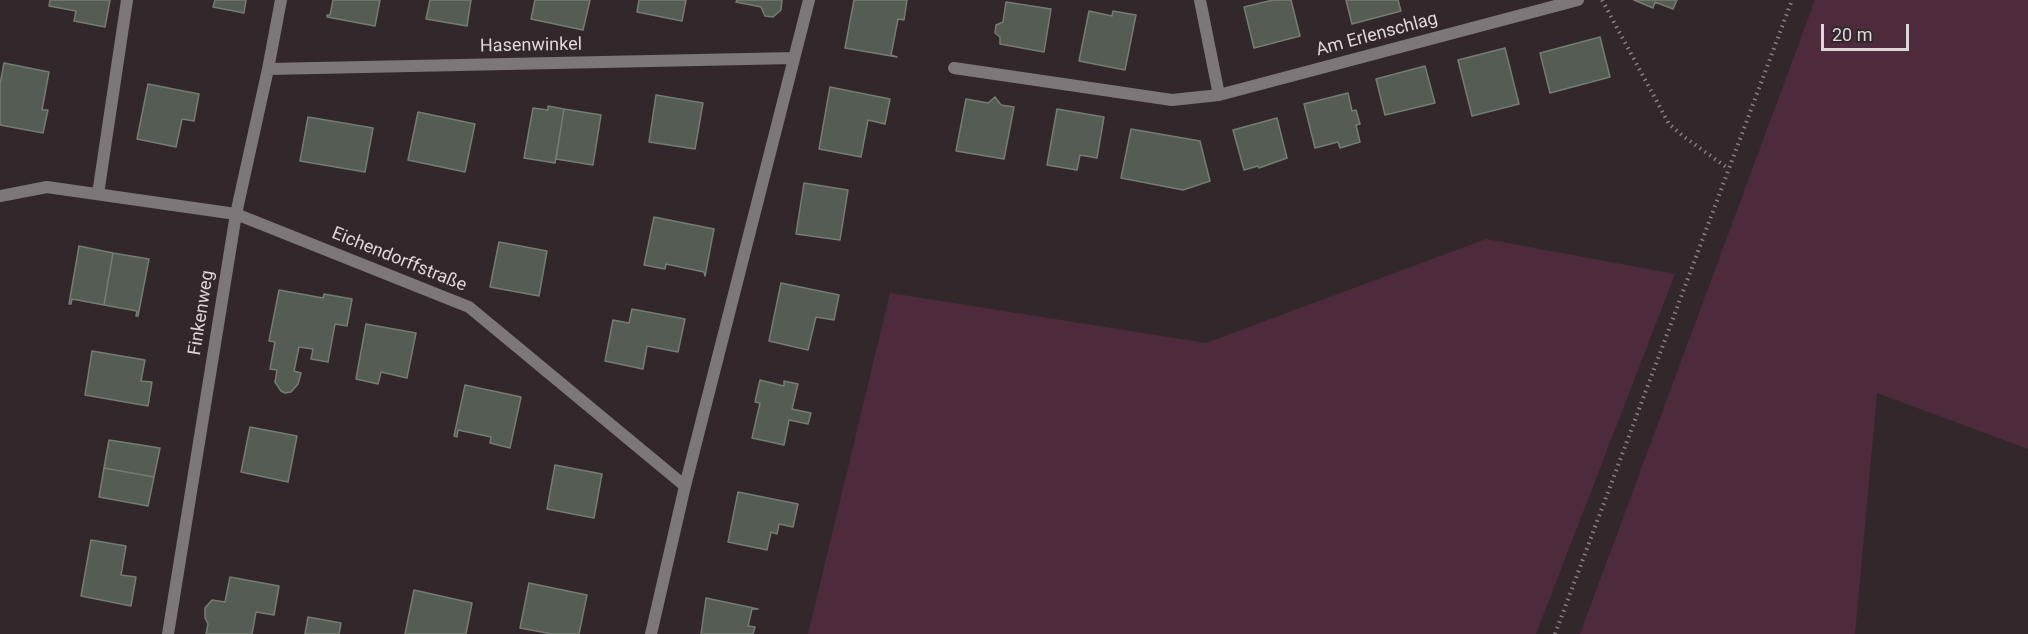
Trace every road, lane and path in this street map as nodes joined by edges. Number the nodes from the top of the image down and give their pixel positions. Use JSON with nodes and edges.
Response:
{"nodes":[{"id":1,"x":127,"y":0,"type":"edge"},
{"id":2,"x":281,"y":0,"type":"edge"},
{"id":3,"x":809,"y":0,"type":"edge"},
{"id":4,"x":1200,"y":0,"type":"edge"},
{"id":5,"x":1578,"y":0,"type":"edge"},
{"id":6,"x":1602,"y":0,"type":"edge"},
{"id":7,"x":1792,"y":0,"type":"edge"},
{"id":8,"x":794,"y":58,"type":"junction"},
{"id":9,"x":954,"y":68,"type":"dead end"},
{"id":10,"x":268,"y":69,"type":"junction"},
{"id":11,"x":1219,"y":95,"type":"junction"},
{"id":12,"x":1729,"y":169,"type":"junction"},
{"id":13,"x":98,"y":195,"type":"junction"},
{"id":14,"x":0,"y":196,"type":"edge"},
{"id":15,"x":236,"y":214,"type":"junction"},
{"id":16,"x":685,"y":486,"type":"junction"},
{"id":17,"x":168,"y":634,"type":"edge"},
{"id":18,"x":651,"y":634,"type":"edge"},
{"id":19,"x":1555,"y":634,"type":"edge"}],
"edges":[{"from":1,"to":13,"type":"street"},
{"from":2,"to":10,"type":"street","name":"Finkenweg"},
{"from":3,"to":8,"type":"street"},
{"from":4,"to":11,"type":"street"},
{"from":5,"to":11,"type":"street","name":"Am Erlenschlag"},
{"from":6,"to":12,"type":"path"},
{"from":7,"to":12,"type":"path"},
{"from":8,"to":10,"type":"street","name":"Hasenwinkel"},
{"from":8,"to":16,"type":"street"},
{"from":9,"to":11,"type":"street","name":"Am Erlenschlag"},
{"from":10,"to":15,"type":"street","name":"Finkenweg"},
{"from":12,"to":19,"type":"path"},
{"from":13,"to":14,"type":"street","name":"Eichendorffstraße"},
{"from":13,"to":15,"type":"street","name":"Eichendorffstraße"},
{"from":15,"to":16,"type":"street","name":"Eichendorffstraße"},
{"from":15,"to":17,"type":"street","name":"Finkenweg"},
{"from":16,"to":18,"type":"street"}]}
